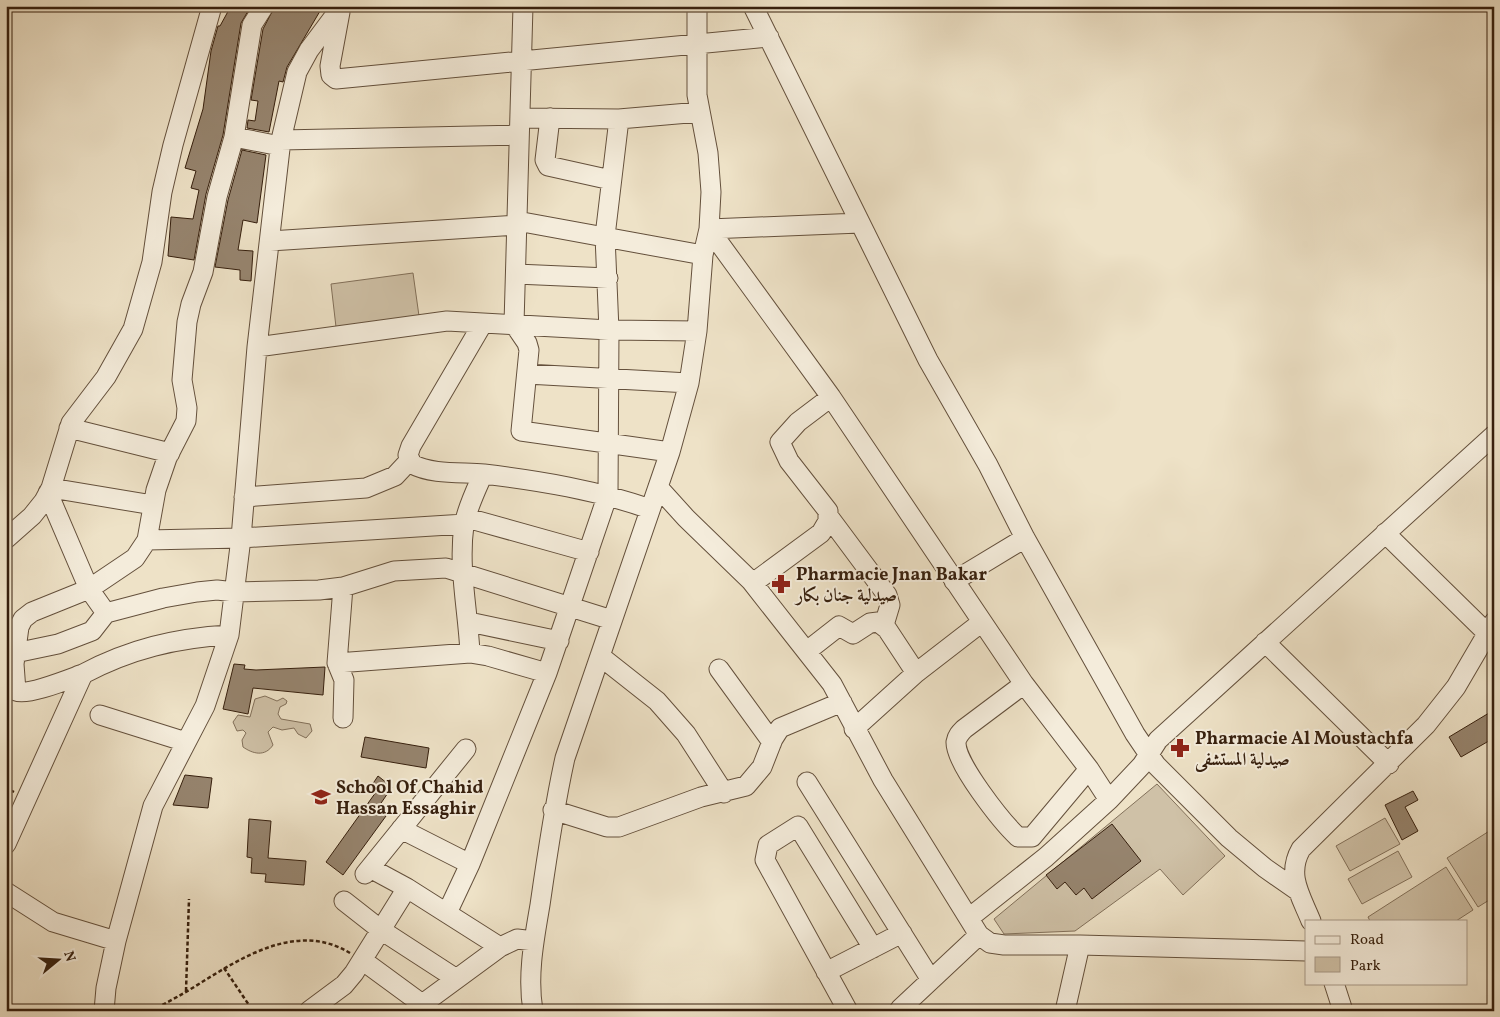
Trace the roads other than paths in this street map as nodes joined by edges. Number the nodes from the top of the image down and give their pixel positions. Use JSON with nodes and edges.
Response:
{"nodes":[{"id":1,"x":212,"y":6,"type":"edge"},
{"id":2,"x":264,"y":6,"type":"edge"},
{"id":3,"x":341,"y":6,"type":"edge"},
{"id":4,"x":523,"y":6,"type":"edge"},
{"id":5,"x":698,"y":6,"type":"edge"},
{"id":6,"x":753,"y":6,"type":"edge"},
{"id":7,"x":769,"y":37,"type":"junction"},
{"id":8,"x":698,"y":44,"type":"junction"},
{"id":9,"x":522,"y":62,"type":"junction"},
{"id":10,"x":700,"y":112,"type":"junction"},
{"id":11,"x":550,"y":118,"type":"junction"},
{"id":12,"x":619,"y":119,"type":"junction"},
{"id":13,"x":520,"y":126,"type":"junction"},
{"id":14,"x":234,"y":137,"type":"junction"},
{"id":15,"x":280,"y":143,"type":"junction"},
{"id":16,"x":611,"y":180,"type":"junction"},
{"id":17,"x":860,"y":222,"type":"junction"},
{"id":18,"x":517,"y":223,"type":"junction"},
{"id":19,"x":709,"y":229,"type":"junction"},
{"id":20,"x":605,"y":236,"type":"junction"},
{"id":21,"x":270,"y":241,"type":"junction"},
{"id":22,"x":703,"y":255,"type":"junction"},
{"id":23,"x":516,"y":274,"type":"junction"},
{"id":24,"x":608,"y":278,"type":"junction"},
{"id":25,"x":483,"y":323,"type":"junction"},
{"id":26,"x":514,"y":324,"type":"junction"},
{"id":27,"x":608,"y":330,"type":"junction"},
{"id":28,"x":697,"y":331,"type":"junction"},
{"id":29,"x":257,"y":347,"type":"junction"},
{"id":30,"x":527,"y":374,"type":"junction"},
{"id":31,"x":608,"y":379,"type":"junction"},
{"id":32,"x":689,"y":382,"type":"junction"},
{"id":33,"x":831,"y":397,"type":"junction"},
{"id":34,"x":69,"y":428,"type":"junction"},
{"id":35,"x":1494,"y":435,"type":"edge"},
{"id":36,"x":608,"y":444,"type":"junction"},
{"id":37,"x":670,"y":452,"type":"junction"},
{"id":38,"x":170,"y":453,"type":"junction"},
{"id":39,"x":409,"y":461,"type":"junction"},
{"id":40,"x":482,"y":474,"type":"junction"},
{"id":41,"x":658,"y":487,"type":"junction"},
{"id":42,"x":50,"y":491,"type":"junction"},
{"id":43,"x":608,"y":494,"type":"junction"},
{"id":44,"x":244,"y":497,"type":"junction"},
{"id":45,"x":153,"y":505,"type":"junction"},
{"id":46,"x":650,"y":508,"type":"junction"},
{"id":47,"x":829,"y":517,"type":"junction"},
{"id":48,"x":466,"y":521,"type":"junction"},
{"id":49,"x":1385,"y":534,"type":"junction"},
{"id":50,"x":241,"y":538,"type":"junction"},
{"id":51,"x":1025,"y":538,"type":"junction"},
{"id":52,"x":6,"y":539,"type":"edge"},
{"id":53,"x":148,"y":540,"type":"junction"},
{"id":54,"x":589,"y":552,"type":"junction"},
{"id":55,"x":462,"y":572,"type":"junction"},
{"id":56,"x":954,"y":581,"type":"junction"},
{"id":57,"x":753,"y":583,"type":"junction"},
{"id":58,"x":342,"y":587,"type":"junction"},
{"id":59,"x":90,"y":589,"type":"junction"},
{"id":60,"x":235,"y":592,"type":"junction"},
{"id":61,"x":571,"y":606,"type":"junction"},
{"id":62,"x":106,"y":612,"type":"junction"},
{"id":63,"x":612,"y":620,"type":"junction"},
{"id":64,"x":469,"y":622,"type":"junction"},
{"id":65,"x":982,"y":622,"type":"junction"},
{"id":66,"x":884,"y":625,"type":"junction"},
{"id":67,"x":1491,"y":628,"type":"edge"},
{"id":68,"x":229,"y":634,"type":"junction"},
{"id":69,"x":559,"y":641,"type":"junction"},
{"id":70,"x":1265,"y":642,"type":"junction"},
{"id":71,"x":807,"y":651,"type":"junction"},
{"id":72,"x":15,"y":653,"type":"junction"},
{"id":73,"x":470,"y":653,"type":"junction"},
{"id":74,"x":600,"y":656,"type":"junction"},
{"id":75,"x":337,"y":663,"type":"junction"},
{"id":76,"x":719,"y":670,"type":"dead end"},
{"id":77,"x":547,"y":673,"type":"junction"},
{"id":78,"x":916,"y":673,"type":"junction"},
{"id":79,"x":83,"y":674,"type":"junction"},
{"id":80,"x":1024,"y":684,"type":"junction"},
{"id":81,"x":842,"y":702,"type":"junction"},
{"id":82,"x":100,"y":715,"type":"dead end"},
{"id":83,"x":343,"y":718,"type":"dead end"},
{"id":84,"x":854,"y":729,"type":"junction"},
{"id":85,"x":186,"y":742,"type":"junction"},
{"id":86,"x":772,"y":742,"type":"junction"},
{"id":87,"x":466,"y":749,"type":"dead end"},
{"id":88,"x":1148,"y":753,"type":"junction"},
{"id":89,"x":1389,"y":764,"type":"junction"},
{"id":90,"x":1089,"y":769,"type":"junction"},
{"id":91,"x":807,"y":782,"type":"dead end"},
{"id":92,"x":724,"y":792,"type":"junction"},
{"id":93,"x":1109,"y":800,"type":"junction"},
{"id":94,"x":554,"y":810,"type":"junction"},
{"id":95,"x":402,"y":829,"type":"junction"},
{"id":96,"x":6,"y":844,"type":"edge"},
{"id":97,"x":851,"y":852,"type":"junction"},
{"id":98,"x":470,"y":864,"type":"junction"},
{"id":99,"x":824,"y":866,"type":"junction"},
{"id":100,"x":407,"y":888,"type":"junction"},
{"id":101,"x":1298,"y":891,"type":"junction"},
{"id":102,"x":6,"y":892,"type":"edge"},
{"id":103,"x":344,"y":901,"type":"dead end"},
{"id":104,"x":447,"y":913,"type":"junction"},
{"id":105,"x":969,"y":918,"type":"junction"},
{"id":106,"x":1311,"y":920,"type":"edge"},
{"id":107,"x":381,"y":930,"type":"junction"},
{"id":108,"x":902,"y":933,"type":"junction"},
{"id":109,"x":979,"y":935,"type":"junction"},
{"id":110,"x":116,"y":941,"type":"junction"},
{"id":111,"x":534,"y":941,"type":"junction"},
{"id":112,"x":1080,"y":945,"type":"junction"},
{"id":113,"x":500,"y":947,"type":"junction"},
{"id":114,"x":874,"y":948,"type":"junction"},
{"id":115,"x":1305,"y":951,"type":"edge"},
{"id":116,"x":362,"y":960,"type":"junction"},
{"id":117,"x":826,"y":972,"type":"junction"},
{"id":118,"x":455,"y":978,"type":"junction"},
{"id":119,"x":931,"y":980,"type":"junction"},
{"id":120,"x":1334,"y":984,"type":"edge"},
{"id":121,"x":417,"y":1007,"type":"edge"},
{"id":122,"x":900,"y":1009,"type":"dead end"},
{"id":123,"x":104,"y":1011,"type":"edge"},
{"id":124,"x":309,"y":1011,"type":"edge"},
{"id":125,"x":532,"y":1011,"type":"edge"},
{"id":126,"x":848,"y":1011,"type":"edge"},
{"id":127,"x":1065,"y":1011,"type":"edge"},
{"id":128,"x":1343,"y":1011,"type":"edge"}],
"edges":[{"from":1,"to":34,"type":"street"},
{"from":2,"to":14,"type":"street"},
{"from":3,"to":9,"type":"street"},
{"from":3,"to":15,"type":"street"},
{"from":4,"to":9,"type":"street"},
{"from":5,"to":8,"type":"street"},
{"from":6,"to":7,"type":"street"},
{"from":7,"to":8,"type":"street"},
{"from":7,"to":17,"type":"street"},
{"from":8,"to":9,"type":"street"},
{"from":8,"to":10,"type":"street"},
{"from":9,"to":13,"type":"street"},
{"from":10,"to":12,"type":"street"},
{"from":10,"to":19,"type":"street"},
{"from":11,"to":12,"type":"street"},
{"from":11,"to":13,"type":"street"},
{"from":11,"to":16,"type":"street"},
{"from":12,"to":16,"type":"street"},
{"from":13,"to":15,"type":"street"},
{"from":13,"to":18,"type":"street"},
{"from":14,"to":15,"type":"street"},
{"from":14,"to":38,"type":"street"},
{"from":15,"to":21,"type":"street"},
{"from":16,"to":20,"type":"street"},
{"from":17,"to":19,"type":"street"},
{"from":17,"to":51,"type":"street"},
{"from":18,"to":20,"type":"street"},
{"from":18,"to":21,"type":"street"},
{"from":18,"to":23,"type":"street"},
{"from":19,"to":22,"type":"street"},
{"from":19,"to":33,"type":"street"},
{"from":20,"to":22,"type":"street"},
{"from":20,"to":24,"type":"street"},
{"from":21,"to":29,"type":"street"},
{"from":22,"to":28,"type":"street"},
{"from":23,"to":24,"type":"street"},
{"from":23,"to":26,"type":"street"},
{"from":24,"to":27,"type":"street"},
{"from":25,"to":26,"type":"street"},
{"from":25,"to":29,"type":"street"},
{"from":25,"to":39,"type":"street"},
{"from":26,"to":27,"type":"street"},
{"from":26,"to":30,"type":"street"},
{"from":27,"to":28,"type":"street"},
{"from":27,"to":31,"type":"street"},
{"from":28,"to":32,"type":"street"},
{"from":29,"to":44,"type":"street"},
{"from":30,"to":31,"type":"street"},
{"from":30,"to":36,"type":"street"},
{"from":31,"to":32,"type":"street"},
{"from":31,"to":36,"type":"street"},
{"from":32,"to":37,"type":"street"},
{"from":33,"to":47,"type":"street"},
{"from":33,"to":56,"type":"street"},
{"from":34,"to":38,"type":"street"},
{"from":34,"to":42,"type":"street"},
{"from":35,"to":49,"type":"street"},
{"from":36,"to":37,"type":"street"},
{"from":36,"to":43,"type":"street"},
{"from":37,"to":41,"type":"street"},
{"from":38,"to":45,"type":"street"},
{"from":39,"to":40,"type":"street"},
{"from":39,"to":44,"type":"street"},
{"from":40,"to":43,"type":"street"},
{"from":40,"to":48,"type":"street"},
{"from":41,"to":46,"type":"street"},
{"from":41,"to":57,"type":"street"},
{"from":42,"to":45,"type":"street"},
{"from":42,"to":52,"type":"street"},
{"from":42,"to":59,"type":"street"},
{"from":43,"to":46,"type":"street"},
{"from":43,"to":54,"type":"street"},
{"from":44,"to":50,"type":"street"},
{"from":45,"to":53,"type":"street"},
{"from":46,"to":63,"type":"street"},
{"from":47,"to":57,"type":"street"},
{"from":47,"to":66,"type":"street"},
{"from":48,"to":50,"type":"street"},
{"from":48,"to":54,"type":"street"},
{"from":48,"to":55,"type":"street"},
{"from":49,"to":67,"type":"street"},
{"from":49,"to":70,"type":"street"},
{"from":50,"to":53,"type":"street"},
{"from":50,"to":60,"type":"street"},
{"from":51,"to":56,"type":"street"},
{"from":51,"to":88,"type":"street"},
{"from":53,"to":59,"type":"street"},
{"from":54,"to":61,"type":"street"},
{"from":55,"to":58,"type":"street"},
{"from":55,"to":61,"type":"street"},
{"from":55,"to":64,"type":"street"},
{"from":56,"to":65,"type":"street"},
{"from":57,"to":71,"type":"street"},
{"from":58,"to":60,"type":"street"},
{"from":58,"to":75,"type":"street"},
{"from":59,"to":62,"type":"street"},
{"from":59,"to":72,"type":"street"},
{"from":60,"to":62,"type":"street"},
{"from":60,"to":68,"type":"street"},
{"from":61,"to":63,"type":"street"},
{"from":61,"to":69,"type":"street"},
{"from":62,"to":72,"type":"street"},
{"from":63,"to":74,"type":"street"},
{"from":64,"to":69,"type":"street"},
{"from":64,"to":73,"type":"street"},
{"from":65,"to":78,"type":"street"},
{"from":65,"to":80,"type":"street"},
{"from":66,"to":71,"type":"street"},
{"from":66,"to":78,"type":"street"},
{"from":67,"to":89,"type":"street"},
{"from":68,"to":79,"type":"street"},
{"from":68,"to":85,"type":"street"},
{"from":69,"to":77,"type":"street"},
{"from":70,"to":88,"type":"street"},
{"from":70,"to":89,"type":"street"},
{"from":71,"to":81,"type":"street"},
{"from":72,"to":79,"type":"street"},
{"from":73,"to":75,"type":"street"},
{"from":73,"to":77,"type":"street"},
{"from":74,"to":92,"type":"street"},
{"from":74,"to":94,"type":"street"},
{"from":75,"to":83,"type":"street"},
{"from":76,"to":86,"type":"street"},
{"from":77,"to":98,"type":"street"},
{"from":78,"to":84,"type":"street"},
{"from":79,"to":96,"type":"street"},
{"from":80,"to":90,"type":"street"},
{"from":80,"to":90,"type":"street"},
{"from":81,"to":84,"type":"street"},
{"from":81,"to":86,"type":"street"},
{"from":82,"to":85,"type":"street"},
{"from":84,"to":105,"type":"street"},
{"from":85,"to":110,"type":"street"},
{"from":86,"to":92,"type":"street"},
{"from":87,"to":95,"type":"street"},
{"from":88,"to":93,"type":"street"},
{"from":88,"to":101,"type":"street"},
{"from":89,"to":101,"type":"street"},
{"from":90,"to":93,"type":"street"},
{"from":91,"to":97,"type":"street"},
{"from":92,"to":94,"type":"street"},
{"from":93,"to":105,"type":"street"},
{"from":94,"to":111,"type":"street"},
{"from":95,"to":98,"type":"street"},
{"from":95,"to":100,"type":"street"},
{"from":97,"to":99,"type":"street"},
{"from":97,"to":108,"type":"street"},
{"from":98,"to":104,"type":"street"},
{"from":99,"to":114,"type":"street"},
{"from":99,"to":117,"type":"street"},
{"from":100,"to":104,"type":"street"},
{"from":100,"to":107,"type":"street"},
{"from":101,"to":106,"type":"street"},
{"from":102,"to":110,"type":"street"},
{"from":103,"to":107,"type":"street"},
{"from":104,"to":113,"type":"street"},
{"from":105,"to":109,"type":"street"},
{"from":107,"to":116,"type":"street"},
{"from":107,"to":118,"type":"street"},
{"from":108,"to":114,"type":"street"},
{"from":108,"to":119,"type":"street"},
{"from":109,"to":112,"type":"street"},
{"from":109,"to":119,"type":"street"},
{"from":110,"to":123,"type":"street"},
{"from":111,"to":113,"type":"street"},
{"from":111,"to":125,"type":"street"},
{"from":112,"to":115,"type":"street"},
{"from":112,"to":127,"type":"street"},
{"from":113,"to":118,"type":"street"},
{"from":114,"to":117,"type":"street"},
{"from":116,"to":121,"type":"street"},
{"from":116,"to":124,"type":"street"},
{"from":117,"to":126,"type":"street"},
{"from":118,"to":121,"type":"street"},
{"from":119,"to":122,"type":"street"},
{"from":120,"to":128,"type":"street"}]}
